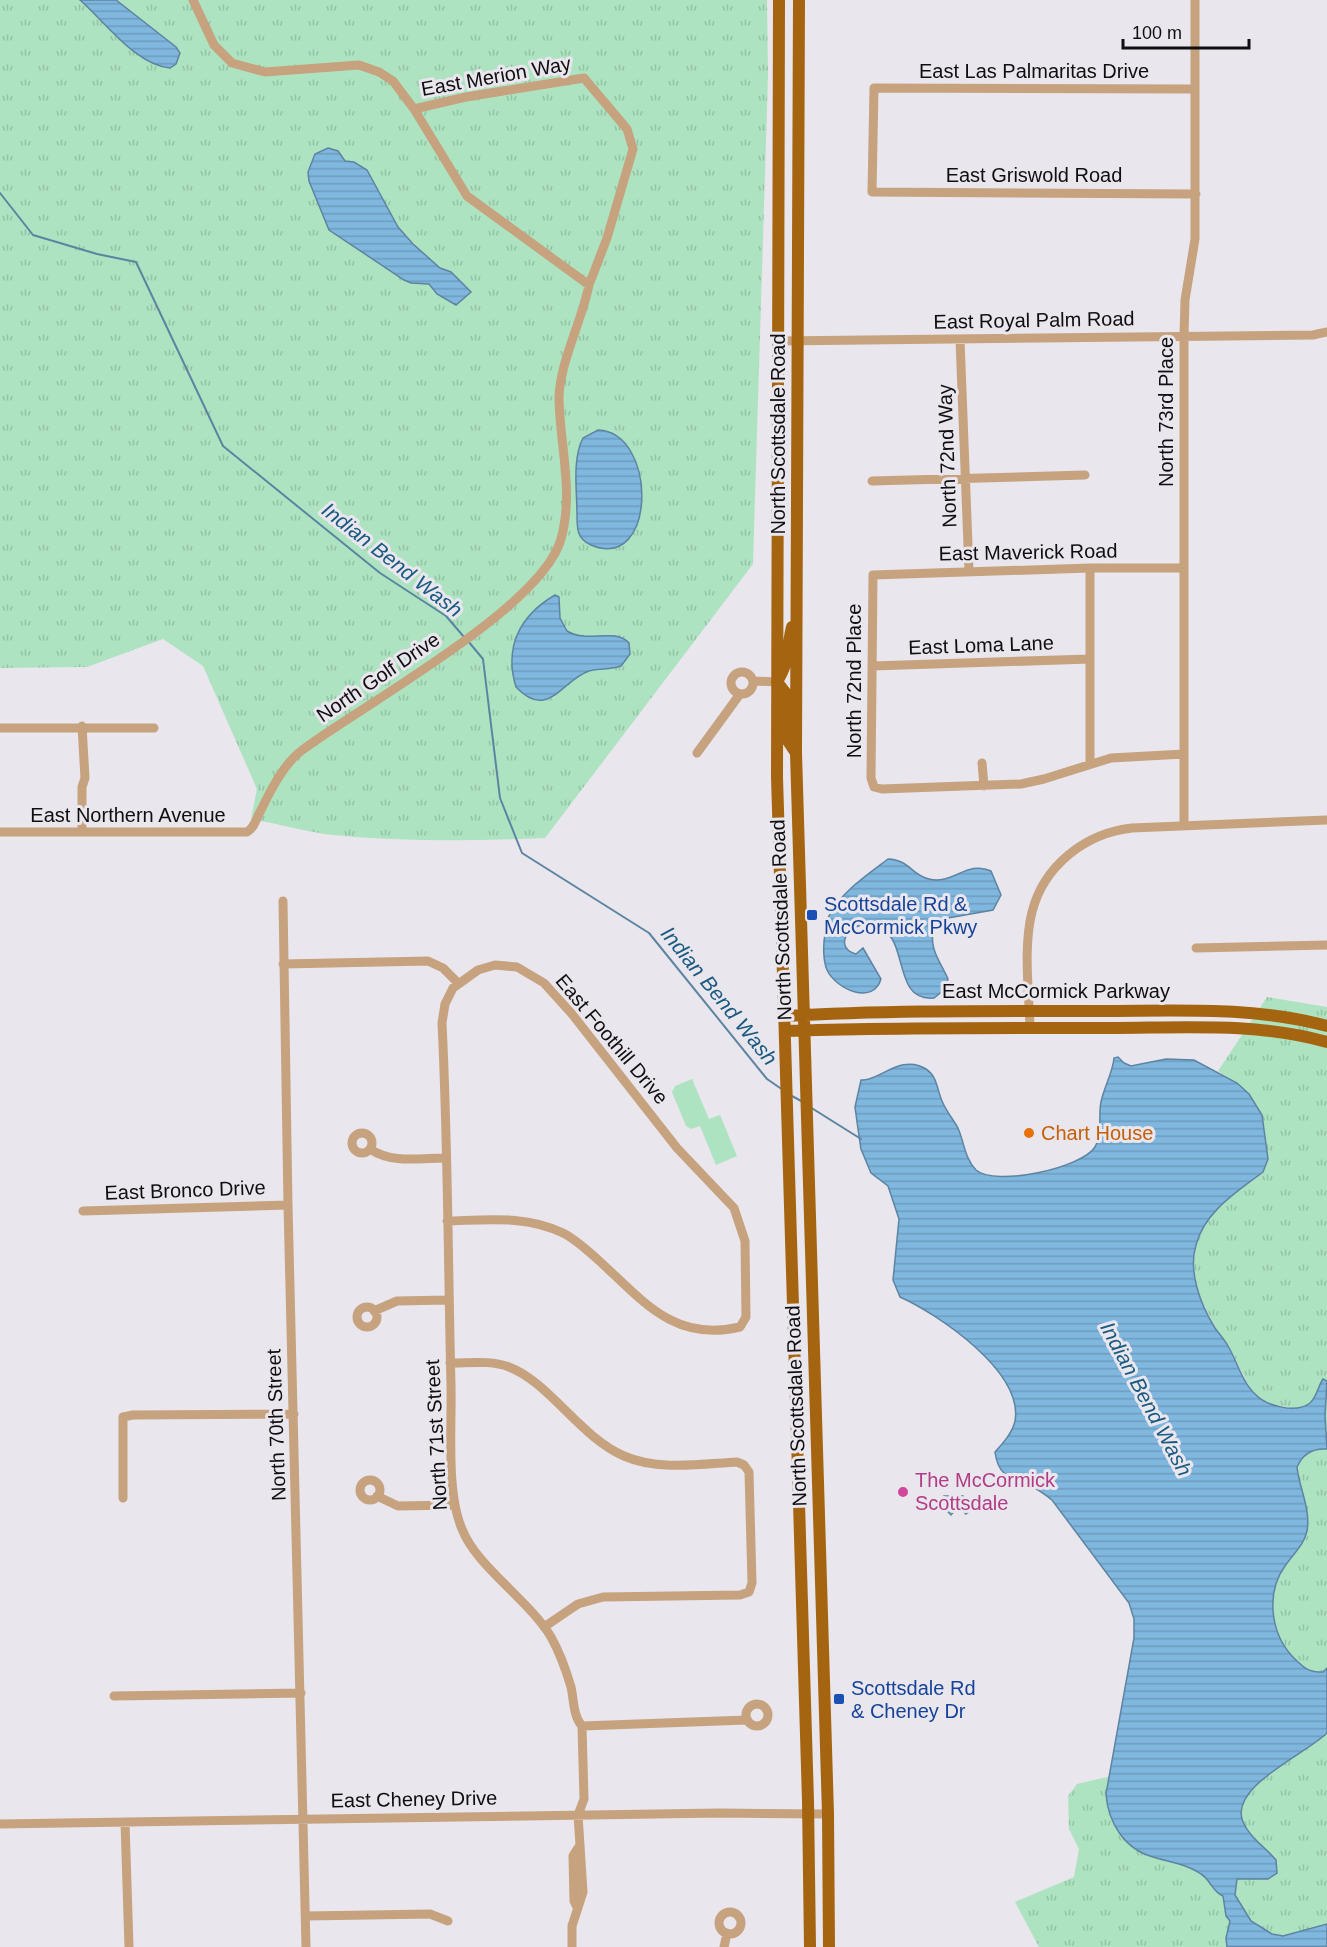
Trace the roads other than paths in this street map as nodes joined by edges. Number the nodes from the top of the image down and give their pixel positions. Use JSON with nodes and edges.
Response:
{"nodes":[{"id":1,"x":193,"y":0,"type":"edge"},
{"id":2,"x":779,"y":0,"type":"edge"},
{"id":3,"x":799,"y":0,"type":"edge"},
{"id":4,"x":1195,"y":0,"type":"edge"},
{"id":5,"x":584,"y":78,"type":"joint"},
{"id":6,"x":1194,"y":89,"type":"junction"},
{"id":7,"x":414,"y":109,"type":"junction"},
{"id":8,"x":872,"y":192,"type":"joint"},
{"id":9,"x":1196,"y":194,"type":"junction"},
{"id":10,"x":589,"y":285,"type":"junction"},
{"id":11,"x":1327,"y":332,"type":"edge"},
{"id":12,"x":1184,"y":336,"type":"junction"},
{"id":13,"x":960,"y":340,"type":"junction"},
{"id":14,"x":778,"y":341,"type":"junction"},
{"id":15,"x":798,"y":341,"type":"junction"},
{"id":16,"x":1085,"y":475,"type":"dead end"},
{"id":17,"x":966,"y":478,"type":"junction"},
{"id":18,"x":872,"y":481,"type":"dead end"},
{"id":19,"x":1090,"y":568,"type":"junction"},
{"id":20,"x":1184,"y":568,"type":"junction"},
{"id":21,"x":969,"y":571,"type":"junction"},
{"id":22,"x":873,"y":575,"type":"joint"},
{"id":23,"x":797,"y":608,"type":"junction"},
{"id":24,"x":1090,"y":659,"type":"junction"},
{"id":25,"x":872,"y":666,"type":"junction"},
{"id":26,"x":754,"y":681,"type":"junction"},
{"id":27,"x":777,"y":682,"type":"junction"},
{"id":28,"x":740,"y":694,"type":"junction"},
{"id":29,"x":82,"y":726,"type":"junction"},
{"id":30,"x":0,"y":728,"type":"edge"},
{"id":31,"x":154,"y":728,"type":"dead end"},
{"id":32,"x":697,"y":753,"type":"dead end"},
{"id":33,"x":796,"y":753,"type":"junction"},
{"id":34,"x":1184,"y":754,"type":"junction"},
{"id":35,"x":982,"y":763,"type":"dead end"},
{"id":36,"x":1090,"y":763,"type":"junction"},
{"id":37,"x":984,"y":786,"type":"junction"},
{"id":38,"x":1327,"y":820,"type":"edge"},
{"id":39,"x":1184,"y":825,"type":"junction"},
{"id":40,"x":254,"y":826,"type":"joint"},
{"id":41,"x":0,"y":832,"type":"edge"},
{"id":42,"x":82,"y":832,"type":"junction"},
{"id":43,"x":283,"y":901,"type":"dead end"},
{"id":44,"x":1327,"y":945,"type":"edge"},
{"id":45,"x":1196,"y":948,"type":"dead end"},
{"id":46,"x":283,"y":964,"type":"junction"},
{"id":47,"x":458,"y":982,"type":"junction"},
{"id":48,"x":1029,"y":1011,"type":"junction"},
{"id":49,"x":804,"y":1015,"type":"junction"},
{"id":50,"x":784,"y":1016,"type":"junction"},
{"id":51,"x":1327,"y":1026,"type":"edge"},
{"id":52,"x":1030,"y":1028,"type":"junction"},
{"id":53,"x":804,"y":1030,"type":"junction"},
{"id":54,"x":784,"y":1034,"type":"junction"},
{"id":55,"x":1326,"y":1039,"type":"edge"},
{"id":56,"x":370,"y":1149,"type":"dead end"},
{"id":57,"x":446,"y":1158,"type":"junction"},
{"id":58,"x":288,"y":1205,"type":"junction"},
{"id":59,"x":83,"y":1211,"type":"dead end"},
{"id":60,"x":447,"y":1221,"type":"junction"},
{"id":61,"x":449,"y":1300,"type":"junction"},
{"id":62,"x":374,"y":1311,"type":"dead end"},
{"id":63,"x":450,"y":1363,"type":"junction"},
{"id":64,"x":294,"y":1414,"type":"junction"},
{"id":65,"x":377,"y":1497,"type":"dead end"},
{"id":66,"x":123,"y":1498,"type":"dead end"},
{"id":67,"x":455,"y":1505,"type":"junction"},
{"id":68,"x":544,"y":1627,"type":"junction"},
{"id":69,"x":301,"y":1693,"type":"junction"},
{"id":70,"x":114,"y":1696,"type":"dead end"},
{"id":71,"x":747,"y":1720,"type":"dead end"},
{"id":72,"x":582,"y":1726,"type":"junction"},
{"id":73,"x":808,"y":1813,"type":"junction"},
{"id":74,"x":828,"y":1814,"type":"junction"},
{"id":75,"x":578,"y":1815,"type":"junction"},
{"id":76,"x":304,"y":1819,"type":"junction"},
{"id":77,"x":125,"y":1822,"type":"junction"},
{"id":78,"x":0,"y":1824,"type":"edge"},
{"id":79,"x":306,"y":1916,"type":"junction"},
{"id":80,"x":448,"y":1921,"type":"dead end"},
{"id":81,"x":726,"y":1933,"type":"dead end"},
{"id":82,"x":129,"y":1947,"type":"edge"},
{"id":83,"x":306,"y":1947,"type":"edge"},
{"id":84,"x":572,"y":1947,"type":"edge"},
{"id":85,"x":724,"y":1947,"type":"edge"},
{"id":86,"x":810,"y":1947,"type":"edge"},
{"id":87,"x":829,"y":1947,"type":"edge"}],
"edges":[{"from":1,"to":7,"type":"street"},
{"from":2,"to":14,"type":"main road","name":"North Scottsdale Road"},
{"from":3,"to":15,"type":"main road","name":"North Scottsdale Road"},
{"from":4,"to":6,"type":"street","name":"North 73rd Place"},
{"from":5,"to":7,"type":"street","name":"East Merion Way"},
{"from":5,"to":10,"type":"street","name":"North Golf Drive"},
{"from":6,"to":8,"type":"street","name":"East Las Palmaritas Drive"},
{"from":6,"to":9,"type":"street","name":"North 73rd Place"},
{"from":7,"to":10,"type":"street"},
{"from":8,"to":9,"type":"street","name":"East Griswold Road"},
{"from":9,"to":12,"type":"street","name":"North 73rd Place"},
{"from":10,"to":40,"type":"street","name":"North Golf Drive"},
{"from":11,"to":12,"type":"street","name":"East Royal Palm Road"},
{"from":12,"to":13,"type":"street","name":"East Royal Palm Road"},
{"from":12,"to":20,"type":"street","name":"North 73rd Place"},
{"from":13,"to":15,"type":"street","name":"East Royal Palm Road"},
{"from":13,"to":17,"type":"street","name":"North 72nd Way"},
{"from":14,"to":15,"type":"street","name":"East Royal Palm Road"},
{"from":14,"to":27,"type":"main road","name":"North Scottsdale Road"},
{"from":15,"to":23,"type":"main road","name":"North Scottsdale Road"},
{"from":16,"to":17,"type":"street"},
{"from":17,"to":18,"type":"street"},
{"from":17,"to":21,"type":"street","name":"North 72nd Way"},
{"from":19,"to":20,"type":"street","name":"East Maverick Road"},
{"from":19,"to":21,"type":"street","name":"East Maverick Road"},
{"from":19,"to":24,"type":"street"},
{"from":20,"to":34,"type":"street","name":"North 73rd Place"},
{"from":21,"to":22,"type":"street","name":"East Maverick Road"},
{"from":22,"to":25,"type":"street","name":"North 72nd Place"},
{"from":23,"to":27,"type":"main road"},
{"from":23,"to":33,"type":"main road","name":"North Scottsdale Road"},
{"from":24,"to":25,"type":"street","name":"East Loma Lane"},
{"from":24,"to":36,"type":"street"},
{"from":25,"to":37,"type":"street","name":"North 72nd Place"},
{"from":26,"to":27,"type":"street"},
{"from":26,"to":28,"type":"street"},
{"from":26,"to":28,"type":"street"},
{"from":27,"to":33,"type":"main road"},
{"from":27,"to":50,"type":"main road","name":"North Scottsdale Road"},
{"from":28,"to":32,"type":"street"},
{"from":29,"to":30,"type":"street"},
{"from":29,"to":31,"type":"street"},
{"from":29,"to":42,"type":"street"},
{"from":33,"to":49,"type":"main road","name":"North Scottsdale Road"},
{"from":34,"to":36,"type":"street"},
{"from":34,"to":39,"type":"street","name":"North 73rd Place"},
{"from":35,"to":37,"type":"street"},
{"from":36,"to":37,"type":"street"},
{"from":38,"to":39,"type":"street"},
{"from":39,"to":48,"type":"street"},
{"from":40,"to":42,"type":"street","name":"East Northern Avenue"},
{"from":41,"to":42,"type":"street","name":"East Northern Avenue"},
{"from":43,"to":46,"type":"street","name":"North 70th Street"},
{"from":44,"to":45,"type":"street"},
{"from":46,"to":47,"type":"street"},
{"from":46,"to":58,"type":"street","name":"North 70th Street"},
{"from":47,"to":57,"type":"street","name":"North 71st Street"},
{"from":47,"to":60,"type":"street","name":"East Foothill Drive"},
{"from":48,"to":49,"type":"main road","name":"East McCormick Parkway"},
{"from":48,"to":51,"type":"main road","name":"East McCormick Parkway"},
{"from":48,"to":52,"type":"street"},
{"from":49,"to":50,"type":"main road","name":"East McCormick Parkway"},
{"from":49,"to":53,"type":"main road","name":"North Scottsdale Road"},
{"from":50,"to":54,"type":"main road","name":"North Scottsdale Road"},
{"from":52,"to":53,"type":"main road","name":"East McCormick Parkway"},
{"from":52,"to":55,"type":"main road","name":"East McCormick Parkway"},
{"from":53,"to":54,"type":"main road","name":"East McCormick Parkway"},
{"from":53,"to":74,"type":"main road","name":"North Scottsdale Road"},
{"from":54,"to":73,"type":"main road","name":"North Scottsdale Road"},
{"from":56,"to":57,"type":"street"},
{"from":57,"to":60,"type":"street","name":"North 71st Street"},
{"from":58,"to":59,"type":"street","name":"East Bronco Drive"},
{"from":58,"to":64,"type":"street","name":"North 70th Street"},
{"from":60,"to":61,"type":"street","name":"North 71st Street"},
{"from":61,"to":62,"type":"street"},
{"from":61,"to":63,"type":"street","name":"North 71st Street"},
{"from":63,"to":67,"type":"street","name":"North 71st Street"},
{"from":63,"to":68,"type":"street"},
{"from":64,"to":66,"type":"street"},
{"from":64,"to":69,"type":"street","name":"North 70th Street"},
{"from":65,"to":67,"type":"street"},
{"from":67,"to":68,"type":"street","name":"North 71st Street"},
{"from":68,"to":72,"type":"street","name":"North 71st Street"},
{"from":69,"to":70,"type":"street"},
{"from":69,"to":76,"type":"street","name":"North 70th Street"},
{"from":71,"to":72,"type":"street"},
{"from":72,"to":75,"type":"street","name":"North 71st Street"},
{"from":73,"to":74,"type":"street","name":"East Cheney Drive"},
{"from":73,"to":75,"type":"street","name":"East Cheney Drive"},
{"from":73,"to":86,"type":"main road","name":"North Scottsdale Road"},
{"from":74,"to":87,"type":"main road","name":"North Scottsdale Road"},
{"from":75,"to":76,"type":"street","name":"East Cheney Drive"},
{"from":75,"to":84,"type":"street","name":"North 71st Street"},
{"from":76,"to":77,"type":"street","name":"East Cheney Drive"},
{"from":76,"to":79,"type":"street","name":"North 70th Street"},
{"from":77,"to":78,"type":"street","name":"East Cheney Drive"},
{"from":77,"to":82,"type":"street"},
{"from":79,"to":80,"type":"street"},
{"from":79,"to":83,"type":"street","name":"North 70th Street"},
{"from":81,"to":85,"type":"street"}]}
